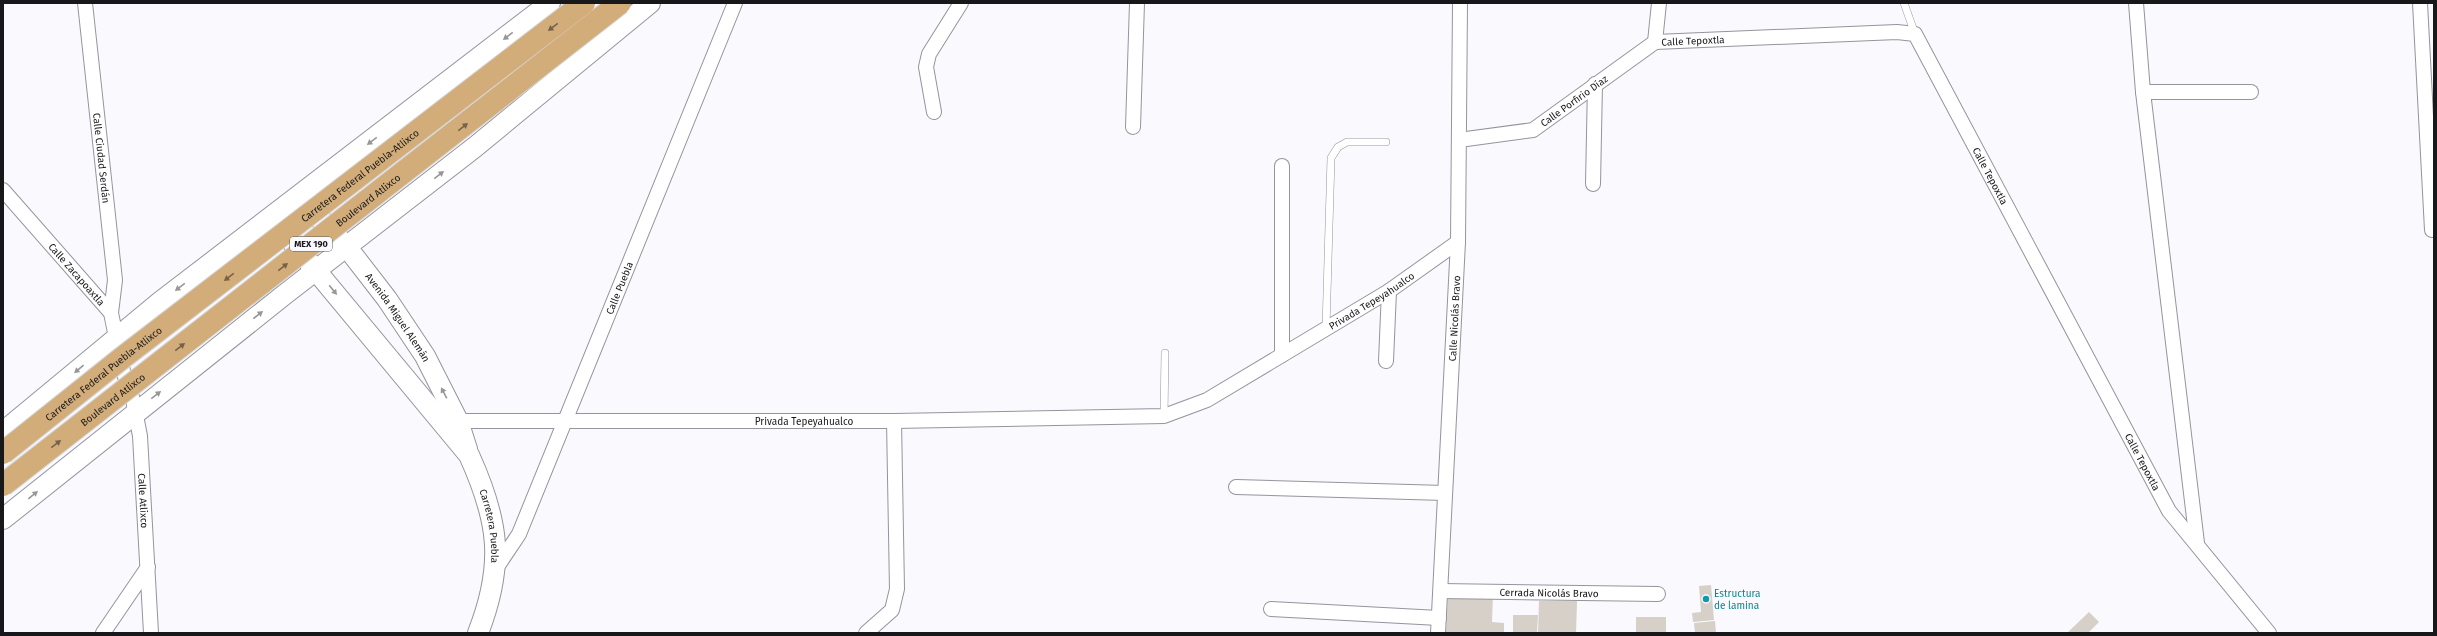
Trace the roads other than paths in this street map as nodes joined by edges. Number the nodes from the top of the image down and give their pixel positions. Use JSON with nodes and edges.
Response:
{"nodes":[{"id":1,"x":85,"y":3,"type":"edge"},
{"id":2,"x":550,"y":3,"type":"edge"},
{"id":3,"x":584,"y":3,"type":"edge"},
{"id":4,"x":620,"y":3,"type":"edge"},
{"id":5,"x":650,"y":3,"type":"edge"},
{"id":6,"x":735,"y":3,"type":"edge"},
{"id":7,"x":961,"y":3,"type":"edge"},
{"id":8,"x":1138,"y":3,"type":"edge"},
{"id":9,"x":1460,"y":3,"type":"edge"},
{"id":10,"x":1659,"y":3,"type":"edge"},
{"id":11,"x":1904,"y":3,"type":"edge"},
{"id":12,"x":2136,"y":3,"type":"edge"},
{"id":13,"x":2420,"y":3,"type":"edge"},
{"id":14,"x":1916,"y":34,"type":"junction"},
{"id":15,"x":1655,"y":42,"type":"junction"},
{"id":16,"x":1595,"y":84,"type":"junction"},
{"id":17,"x":2143,"y":92,"type":"junction"},
{"id":18,"x":2251,"y":92,"type":"dead end"},
{"id":19,"x":934,"y":112,"type":"dead end"},
{"id":20,"x":390,"y":127,"type":"junction"},
{"id":21,"x":1133,"y":127,"type":"dead end"},
{"id":22,"x":1459,"y":140,"type":"junction"},
{"id":23,"x":1386,"y":142,"type":"dead end"},
{"id":24,"x":1282,"y":166,"type":"dead end"},
{"id":25,"x":1593,"y":184,"type":"dead end"},
{"id":26,"x":3,"y":190,"type":"edge"},
{"id":27,"x":419,"y":191,"type":"junction"},
{"id":28,"x":299,"y":197,"type":"junction"},
{"id":29,"x":272,"y":217,"type":"junction"},
{"id":30,"x":385,"y":217,"type":"junction"},
{"id":31,"x":2432,"y":230,"type":"dead end"},
{"id":32,"x":1458,"y":242,"type":"junction"},
{"id":33,"x":346,"y":246,"type":"junction"},
{"id":34,"x":316,"y":269,"type":"junction"},
{"id":35,"x":370,"y":276,"type":"junction"},
{"id":36,"x":1389,"y":290,"type":"junction"},
{"id":37,"x":111,"y":313,"type":"junction"},
{"id":38,"x":1326,"y":328,"type":"junction"},
{"id":39,"x":115,"y":339,"type":"junction"},
{"id":40,"x":1165,"y":353,"type":"dead end"},
{"id":41,"x":1282,"y":355,"type":"junction"},
{"id":42,"x":1386,"y":361,"type":"dead end"},
{"id":43,"x":124,"y":371,"type":"joint"},
{"id":44,"x":136,"y":412,"type":"junction"},
{"id":45,"x":1164,"y":416,"type":"junction"},
{"id":46,"x":566,"y":420,"type":"junction"},
{"id":47,"x":894,"y":421,"type":"junction"},
{"id":48,"x":452,"y":425,"type":"junction"},
{"id":49,"x":3,"y":432,"type":"edge"},
{"id":50,"x":3,"y":453,"type":"edge"},
{"id":51,"x":469,"y":455,"type":"joint"},
{"id":52,"x":3,"y":485,"type":"edge"},
{"id":53,"x":1236,"y":487,"type":"dead end"},
{"id":54,"x":1445,"y":493,"type":"junction"},
{"id":55,"x":3,"y":519,"type":"edge"},
{"id":56,"x":2197,"y":543,"type":"junction"},
{"id":57,"x":148,"y":568,"type":"junction"},
{"id":58,"x":495,"y":570,"type":"junction"},
{"id":59,"x":1441,"y":591,"type":"junction"},
{"id":60,"x":1658,"y":594,"type":"dead end"},
{"id":61,"x":1271,"y":610,"type":"dead end"},
{"id":62,"x":1439,"y":618,"type":"junction"},
{"id":63,"x":103,"y":633,"type":"edge"},
{"id":64,"x":151,"y":633,"type":"edge"},
{"id":65,"x":478,"y":633,"type":"edge"},
{"id":66,"x":866,"y":633,"type":"edge"},
{"id":67,"x":1438,"y":633,"type":"edge"},
{"id":68,"x":2269,"y":633,"type":"edge"}],
"edges":[{"from":1,"to":37,"type":"street","name":"Calle Ciudad Serdán"},
{"from":2,"to":20,"type":"main road","one_way":true},
{"from":3,"to":50,"type":"main road","name":"Carretera Federal Puebla-Atlixco","number":"MEX 190","one_way":true,"bridge":true},
{"from":52,"to":4,"type":"main road","name":"Boulevard Atlixco","number":"MEX 190","one_way":true,"bridge":true},
{"from":27,"to":5,"type":"main road","one_way":true},
{"from":6,"to":46,"type":"street","name":"Calle Puebla"},
{"from":7,"to":19,"type":"street"},
{"from":8,"to":21,"type":"street"},
{"from":9,"to":22,"type":"street","name":"Calle Nicolás Bravo"},
{"from":10,"to":15,"type":"street"},
{"from":11,"to":14,"type":"lane"},
{"from":12,"to":17,"type":"street"},
{"from":13,"to":31,"type":"street"},
{"from":14,"to":15,"type":"street","name":"Calle Tepoxtla"},
{"from":14,"to":56,"type":"street","name":"Calle Tepoxtla"},
{"from":15,"to":16,"type":"street","name":"Calle Porfirio Díaz"},
{"from":16,"to":22,"type":"street","name":"Calle Porfirio Díaz"},
{"from":16,"to":25,"type":"street"},
{"from":17,"to":18,"type":"street"},
{"from":17,"to":56,"type":"street"},
{"from":20,"to":27,"type":"main road"},
{"from":20,"to":28,"type":"main road","one_way":true},
{"from":22,"to":32,"type":"street","name":"Calle Nicolás Bravo"},
{"from":23,"to":38,"type":"lane"},
{"from":24,"to":41,"type":"street"},
{"from":26,"to":37,"type":"street","name":"Calle Zacapoaxtla"},
{"from":27,"to":30,"type":"main road"},
{"from":28,"to":29,"type":"main road"},
{"from":28,"to":33,"type":"main road","name":"Avenida Miguel Alemán"},
{"from":29,"to":34,"type":"main road","name":"Avenida Miguel Alemán"},
{"from":29,"to":39,"type":"main road","one_way":true},
{"from":30,"to":33,"type":"main road"},
{"from":30,"to":35,"type":"main road"},
{"from":32,"to":36,"type":"street","name":"Privada Tepeyahualco"},
{"from":32,"to":54,"type":"street","name":"Calle Nicolás Bravo"},
{"from":33,"to":34,"type":"main road"},
{"from":33,"to":35,"type":"main road","name":"Avenida Miguel Alemán"},
{"from":44,"to":34,"type":"main road","one_way":true},
{"from":34,"to":48,"type":"main road","name":"Avenida Miguel Alemán","one_way":true},
{"from":48,"to":35,"type":"main road","name":"Avenida Miguel Alemán","one_way":true},
{"from":36,"to":38,"type":"street","name":"Privada Tepeyahualco"},
{"from":36,"to":42,"type":"street"},
{"from":37,"to":39,"type":"street","name":"Calle Zacapoaxtla"},
{"from":38,"to":41,"type":"street","name":"Privada Tepeyahualco"},
{"from":39,"to":43,"type":"street","name":"Calle Zacapoaxtla"},
{"from":39,"to":49,"type":"main road","one_way":true},
{"from":40,"to":45,"type":"lane"},
{"from":41,"to":45,"type":"street","name":"Privada Tepeyahualco"},
{"from":43,"to":44,"type":"street","name":"Calle Atlixco"},
{"from":55,"to":44,"type":"main road","one_way":true},
{"from":44,"to":57,"type":"street","name":"Calle Atlixco"},
{"from":45,"to":47,"type":"street","name":"Privada Tepeyahualco"},
{"from":46,"to":47,"type":"street","name":"Privada Tepeyahualco"},
{"from":46,"to":48,"type":"street","name":"Privada Tepeyahualco"},
{"from":46,"to":58,"type":"street","name":"Calle Puebla"},
{"from":47,"to":66,"type":"street"},
{"from":48,"to":51,"type":"main road","name":"Avenida Miguel Alemán"},
{"from":51,"to":58,"type":"main road","name":"Carretera Puebla"},
{"from":53,"to":54,"type":"street"},
{"from":54,"to":59,"type":"street","name":"Calle Nicolás Bravo"},
{"from":56,"to":68,"type":"street","name":"Calle Tepoxtla"},
{"from":57,"to":63,"type":"street"},
{"from":57,"to":64,"type":"street","name":"Calle Atlixco"},
{"from":58,"to":65,"type":"main road","name":"Carretera Puebla"},
{"from":59,"to":60,"type":"street","name":"Cerrada Nicolás Bravo"},
{"from":59,"to":62,"type":"street","name":"Calle Nicolás Bravo"},
{"from":61,"to":62,"type":"street"},
{"from":62,"to":67,"type":"street","name":"Calle Nicolás Bravo"}]}
